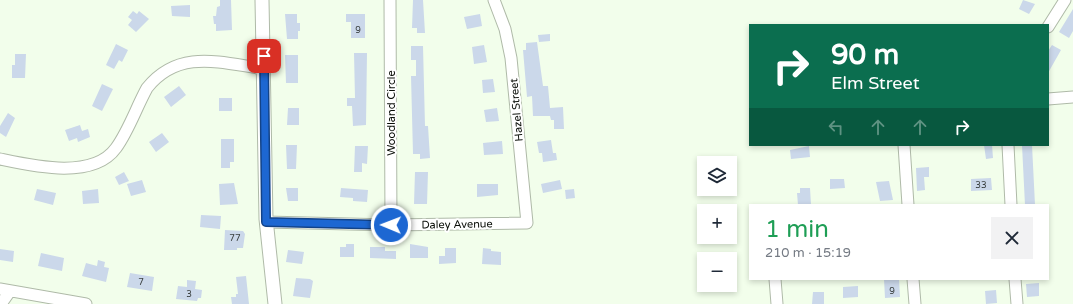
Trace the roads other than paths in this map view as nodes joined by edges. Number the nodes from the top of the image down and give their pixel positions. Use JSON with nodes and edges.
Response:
{"nodes":[{"id":1,"x":262,"y":0,"type":"edge"},
{"id":2,"x":390,"y":0,"type":"edge"},
{"id":3,"x":494,"y":0,"type":"edge"},
{"id":4,"x":1065,"y":0,"type":"edge"},
{"id":5,"x":1049,"y":25,"type":"edge"},
{"id":6,"x":265,"y":68,"type":"junction"},
{"id":7,"x":1073,"y":97,"type":"edge"},
{"id":8,"x":1049,"y":99,"type":"edge"},
{"id":9,"x":904,"y":146,"type":"edge"},
{"id":10,"x":1008,"y":146,"type":"edge"},
{"id":11,"x":0,"y":159,"type":"edge"},
{"id":12,"x":908,"y":204,"type":"edge"},
{"id":13,"x":1011,"y":204,"type":"edge"},
{"id":14,"x":266,"y":222,"type":"junction"},
{"id":15,"x":527,"y":223,"type":"joint"},
{"id":16,"x":391,"y":225,"type":"junction"},
{"id":17,"x":775,"y":280,"type":"edge"},
{"id":18,"x":913,"y":280,"type":"edge"},
{"id":19,"x":1016,"y":280,"type":"edge"},
{"id":20,"x":5,"y":290,"type":"edge"},
{"id":21,"x":1,"y":304,"type":"edge"},
{"id":22,"x":86,"y":304,"type":"edge"},
{"id":23,"x":274,"y":304,"type":"edge"},
{"id":24,"x":777,"y":304,"type":"edge"},
{"id":25,"x":915,"y":304,"type":"edge"},
{"id":26,"x":1017,"y":304,"type":"edge"}],
"edges":[{"from":1,"to":6,"type":"street"},
{"from":2,"to":16,"type":"street","name":"Woodland Circle"},
{"from":3,"to":15,"type":"street","name":"Hazel Street"},
{"from":4,"to":5,"type":"street"},
{"from":6,"to":11,"type":"street"},
{"from":6,"to":14,"type":"street"},
{"from":7,"to":8,"type":"street"},
{"from":9,"to":12,"type":"street"},
{"from":10,"to":13,"type":"street"},
{"from":14,"to":16,"type":"street","name":"Daley Avenue"},
{"from":14,"to":23,"type":"street"},
{"from":15,"to":16,"type":"street","name":"Daley Avenue"},
{"from":17,"to":24,"type":"street"},
{"from":18,"to":25,"type":"street"},
{"from":19,"to":26,"type":"street"},
{"from":20,"to":21,"type":"street"},
{"from":20,"to":22,"type":"street"}]}
